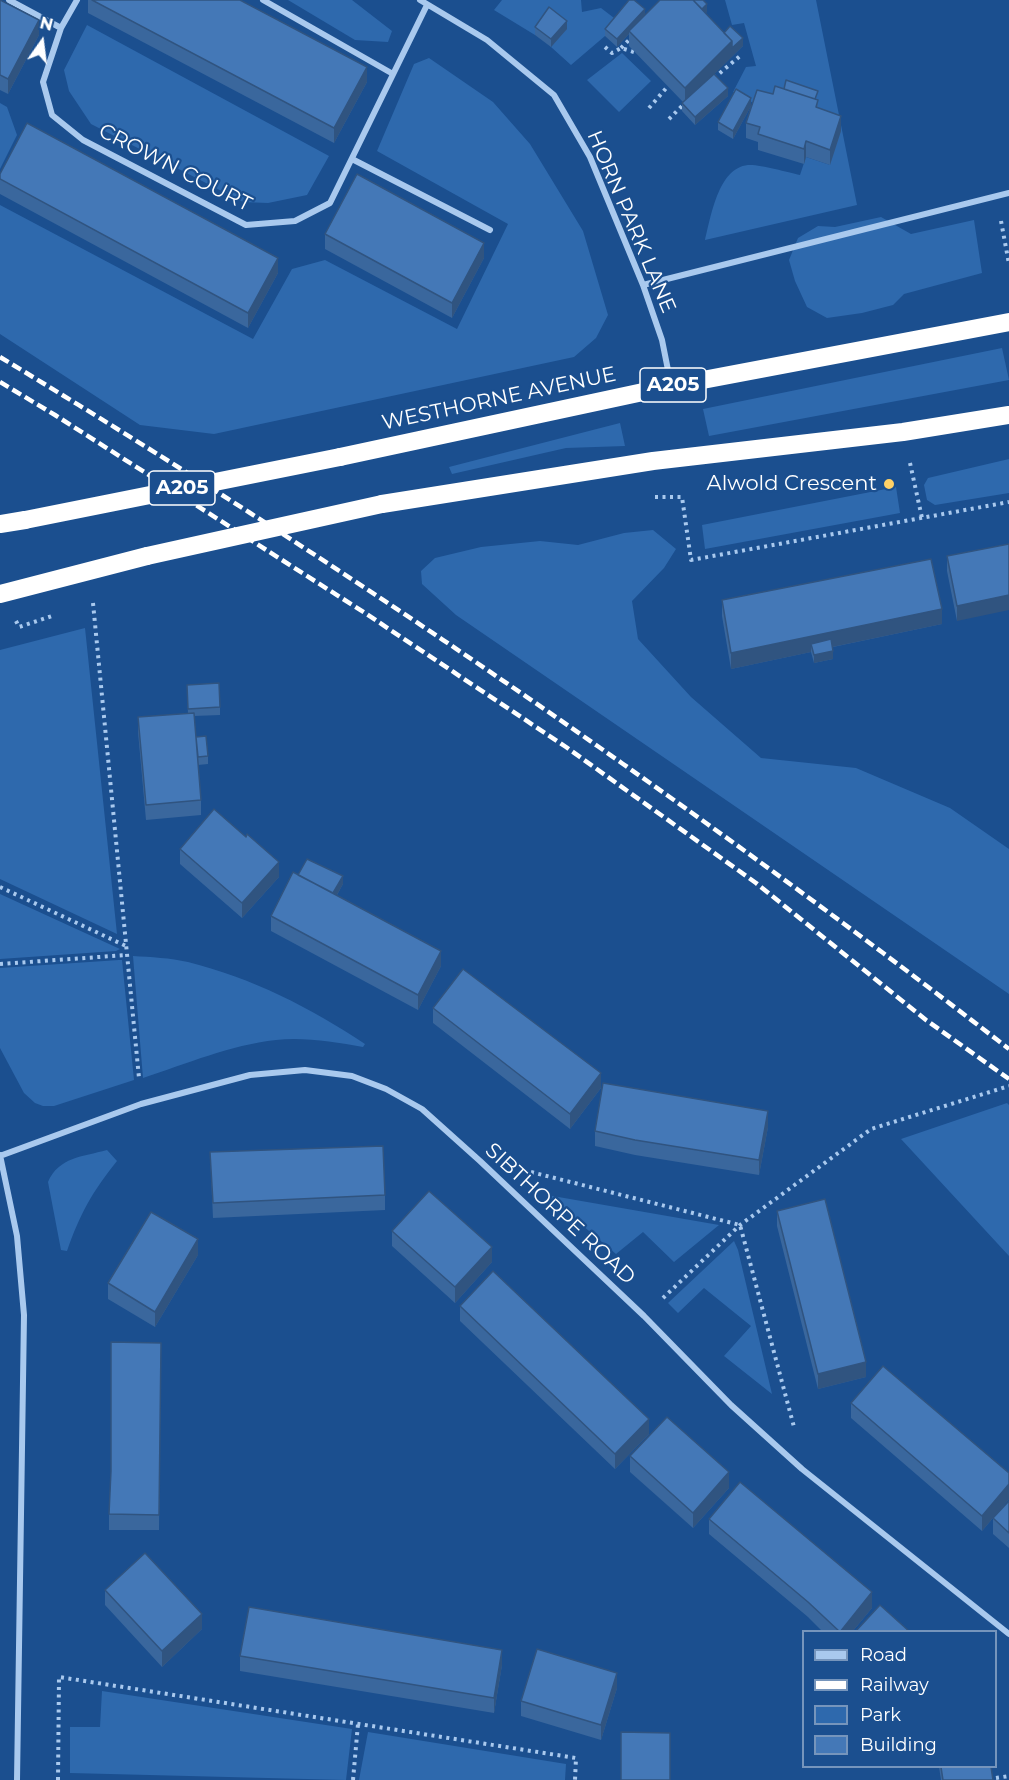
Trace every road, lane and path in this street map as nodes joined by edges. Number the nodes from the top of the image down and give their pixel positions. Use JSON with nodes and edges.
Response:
{"nodes":[{"id":1,"x":9,"y":0,"type":"edge"},
{"id":2,"x":77,"y":0,"type":"edge"},
{"id":3,"x":263,"y":0,"type":"edge"},
{"id":4,"x":420,"y":0,"type":"edge"},
{"id":5,"x":427,"y":5,"type":"junction"},
{"id":6,"x":61,"y":28,"type":"junction"},
{"id":7,"x":633,"y":36,"type":"edge"},
{"id":8,"x":605,"y":47,"type":"dead end"},
{"id":9,"x":621,"y":48,"type":"junction"},
{"id":10,"x":634,"y":52,"type":"edge"},
{"id":11,"x":740,"y":56,"type":"dead end"},
{"id":12,"x":393,"y":74,"type":"junction"},
{"id":13,"x":713,"y":79,"type":"edge"},
{"id":14,"x":668,"y":87,"type":"edge"},
{"id":15,"x":687,"y":102,"type":"edge"},
{"id":16,"x":649,"y":108,"type":"dead end"},
{"id":17,"x":669,"y":119,"type":"dead end"},
{"id":18,"x":352,"y":159,"type":"junction"},
{"id":19,"x":1009,"y":193,"type":"edge"},
{"id":20,"x":996,"y":196,"type":"junction"},
{"id":21,"x":490,"y":230,"type":"dead end"},
{"id":22,"x":1009,"y":264,"type":"edge"},
{"id":23,"x":643,"y":285,"type":"junction"},
{"id":24,"x":1009,"y":322,"type":"edge"},
{"id":25,"x":671,"y":386,"type":"junction"},
{"id":26,"x":1009,"y":415,"type":"edge"},
{"id":27,"x":903,"y":432,"type":"junction"},
{"id":28,"x":655,"y":497,"type":"dead end"},
{"id":29,"x":1009,"y":502,"type":"edge"},
{"id":30,"x":922,"y":518,"type":"junction"},
{"id":31,"x":0,"y":524,"type":"edge"},
{"id":32,"x":0,"y":594,"type":"edge"},
{"id":33,"x":93,"y":603,"type":"dead end"},
{"id":34,"x":64,"y":612,"type":"dead end"},
{"id":35,"x":18,"y":627,"type":"dead end"},
{"id":36,"x":0,"y":887,"type":"edge"},
{"id":37,"x":127,"y":946,"type":"junction"},
{"id":38,"x":127,"y":955,"type":"junction"},
{"id":39,"x":0,"y":964,"type":"edge"},
{"id":40,"x":1009,"y":1086,"type":"edge"},
{"id":41,"x":140,"y":1088,"type":"dead end"},
{"id":42,"x":0,"y":1155,"type":"edge"},
{"id":43,"x":527,"y":1171,"type":"dead end"},
{"id":44,"x":740,"y":1225,"type":"junction"},
{"id":45,"x":658,"y":1303,"type":"dead end"},
{"id":46,"x":795,"y":1433,"type":"dead end"},
{"id":47,"x":1009,"y":1634,"type":"edge"},
{"id":48,"x":358,"y":1724,"type":"junction"},
{"id":49,"x":1009,"y":1776,"type":"edge"},
{"id":50,"x":996,"y":1778,"type":"dead end"},
{"id":51,"x":17,"y":1780,"type":"edge"},
{"id":52,"x":58,"y":1780,"type":"edge"},
{"id":53,"x":353,"y":1780,"type":"edge"},
{"id":54,"x":575,"y":1780,"type":"edge"}],
"edges":[{"from":1,"to":6,"type":"street"},
{"from":2,"to":6,"type":"street","name":"CROWN COURT"},
{"from":3,"to":12,"type":"street"},
{"from":4,"to":5,"type":"street","name":"HORN PARK LANE"},
{"from":5,"to":12,"type":"street","name":"CROWN COURT"},
{"from":5,"to":23,"type":"street","name":"HORN PARK LANE"},
{"from":6,"to":18,"type":"street","name":"CROWN COURT"},
{"from":7,"to":9,"type":"path"},
{"from":8,"to":9,"type":"path"},
{"from":9,"to":10,"type":"path"},
{"from":11,"to":13,"type":"path"},
{"from":12,"to":18,"type":"street","name":"CROWN COURT"},
{"from":14,"to":16,"type":"path"},
{"from":15,"to":17,"type":"path"},
{"from":18,"to":21,"type":"street"},
{"from":19,"to":20,"type":"street"},
{"from":20,"to":22,"type":"path"},
{"from":20,"to":23,"type":"street"},
{"from":23,"to":25,"type":"street","name":"HORN PARK LANE"},
{"from":24,"to":25,"type":"highway","name":"WESTHORNE AVENUE","number":"A205"},
{"from":25,"to":31,"type":"highway","name":"WESTHORNE AVENUE","number":"A205","bridge":true},
{"from":26,"to":27,"type":"highway"},
{"from":27,"to":30,"type":"path"},
{"from":27,"to":32,"type":"highway","bridge":true},
{"from":28,"to":30,"type":"path"},
{"from":29,"to":30,"type":"path"},
{"from":33,"to":37,"type":"path"},
{"from":34,"to":35,"type":"path"},
{"from":36,"to":37,"type":"path"},
{"from":37,"to":38,"type":"path"},
{"from":38,"to":39,"type":"path"},
{"from":38,"to":41,"type":"path"},
{"from":40,"to":44,"type":"path"},
{"from":42,"to":47,"type":"street","name":"SIBTHORPE ROAD"},
{"from":42,"to":51,"type":"street"},
{"from":43,"to":44,"type":"path"},
{"from":44,"to":45,"type":"path"},
{"from":44,"to":46,"type":"path"},
{"from":48,"to":52,"type":"path"},
{"from":48,"to":53,"type":"path"},
{"from":48,"to":54,"type":"path"},
{"from":49,"to":50,"type":"path"}]}
